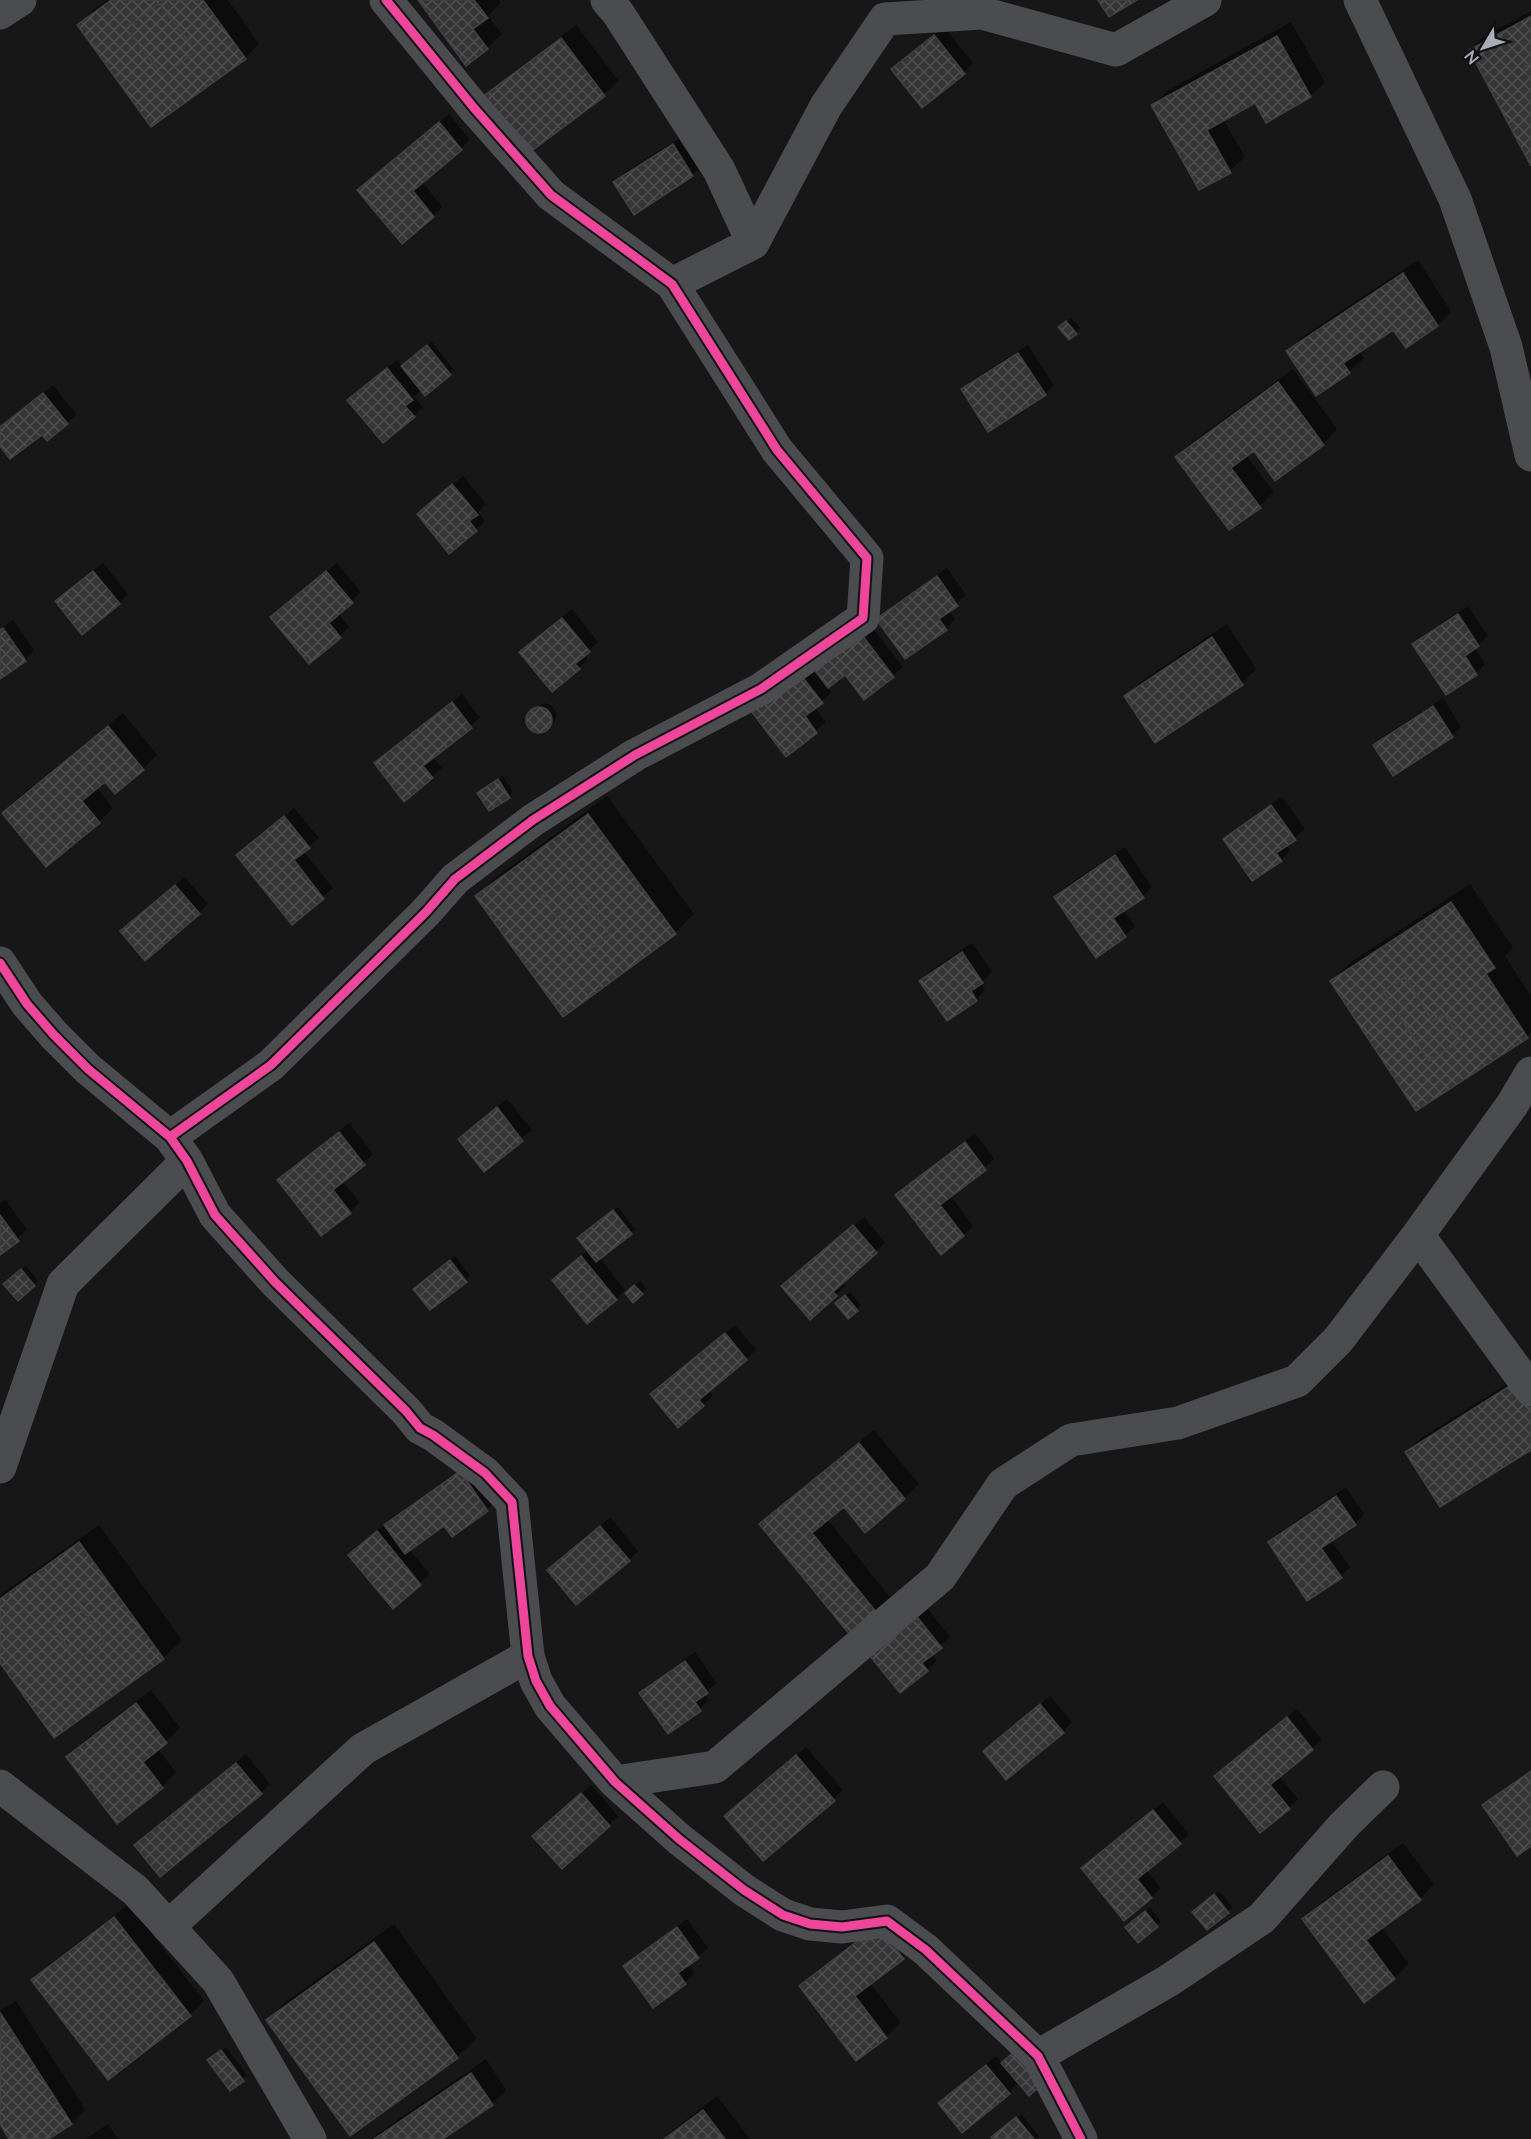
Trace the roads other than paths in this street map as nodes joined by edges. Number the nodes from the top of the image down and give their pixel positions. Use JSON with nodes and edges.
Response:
{"nodes":[{"id":1,"x":20,"y":0,"type":"edge"},
{"id":2,"x":386,"y":0,"type":"edge"},
{"id":3,"x":607,"y":0,"type":"edge"},
{"id":4,"x":1205,"y":0,"type":"edge"},
{"id":5,"x":1354,"y":1,"type":"edge"},
{"id":6,"x":0,"y":13,"type":"edge"},
{"id":7,"x":753,"y":243,"type":"junction"},
{"id":8,"x":672,"y":284,"type":"junction"},
{"id":9,"x":1531,"y":455,"type":"edge"},
{"id":10,"x":0,"y":963,"type":"edge"},
{"id":11,"x":1531,"y":1073,"type":"edge"},
{"id":12,"x":178,"y":1149,"type":"junction"},
{"id":13,"x":1418,"y":1235,"type":"junction"},
{"id":14,"x":1531,"y":1390,"type":"edge"},
{"id":15,"x":0,"y":1467,"type":"edge"},
{"id":16,"x":528,"y":1656,"type":"junction"},
{"id":17,"x":615,"y":1782,"type":"junction"},
{"id":18,"x":0,"y":1786,"type":"edge"},
{"id":19,"x":1383,"y":1787,"type":"dead end"},
{"id":20,"x":168,"y":1927,"type":"junction"},
{"id":21,"x":1038,"y":2056,"type":"junction"},
{"id":22,"x":310,"y":2139,"type":"edge"},
{"id":23,"x":1081,"y":2139,"type":"edge"}],
"edges":[{"from":1,"to":6,"type":"street"},
{"from":2,"to":8,"type":"street"},
{"from":3,"to":7,"type":"street"},
{"from":4,"to":7,"type":"street"},
{"from":5,"to":9,"type":"street"},
{"from":7,"to":8,"type":"street"},
{"from":8,"to":12,"type":"street"},
{"from":10,"to":12,"type":"street"},
{"from":11,"to":13,"type":"street"},
{"from":12,"to":15,"type":"street"},
{"from":12,"to":16,"type":"street"},
{"from":13,"to":14,"type":"street"},
{"from":13,"to":17,"type":"street"},
{"from":16,"to":17,"type":"street"},
{"from":16,"to":20,"type":"street"},
{"from":17,"to":21,"type":"street"},
{"from":18,"to":20,"type":"street"},
{"from":19,"to":21,"type":"street"},
{"from":20,"to":22,"type":"street"},
{"from":21,"to":23,"type":"street"}]}
